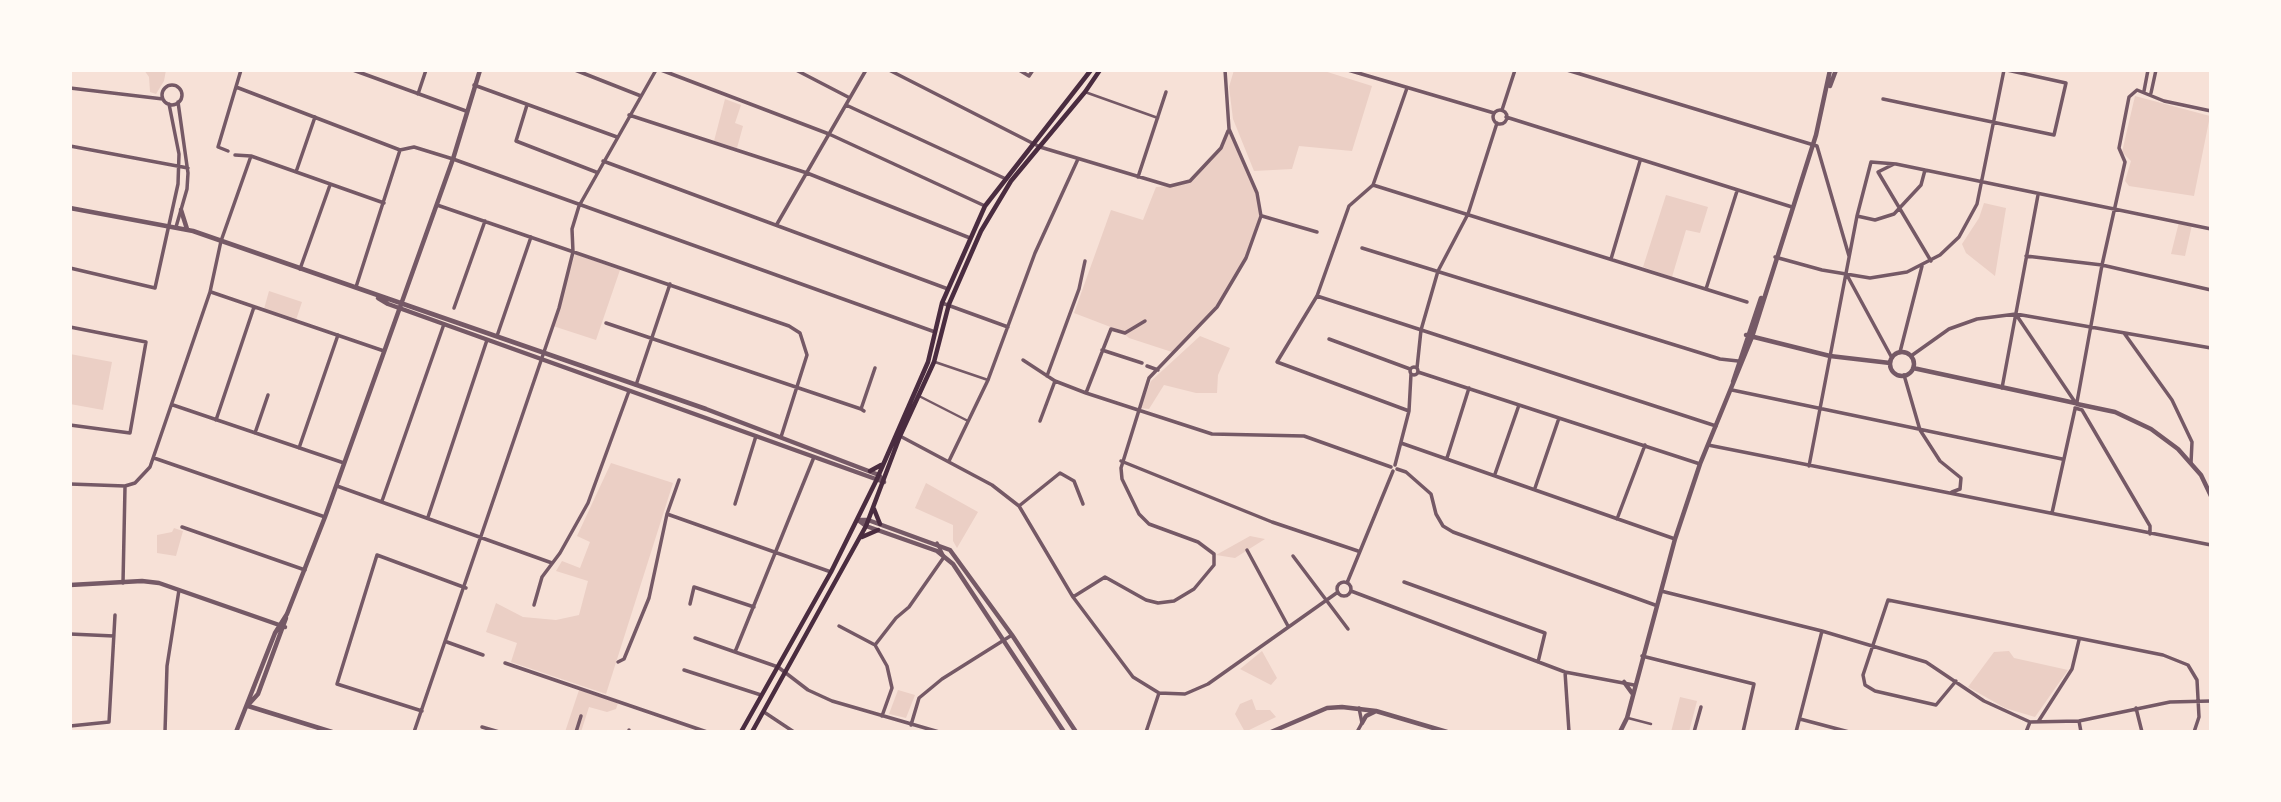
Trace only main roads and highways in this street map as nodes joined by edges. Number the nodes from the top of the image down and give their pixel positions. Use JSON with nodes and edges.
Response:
{"nodes":[{"id":1,"x":1091,"y":70,"type":"edge"},
{"id":2,"x":1100,"y":70,"type":"edge"},
{"id":3,"x":1009,"y":180,"type":"junction"},
{"id":4,"x":884,"y":462,"type":"junction"},
{"id":5,"x":870,"y":471,"type":"road end"},
{"id":6,"x":874,"y":507,"type":"junction"},
{"id":7,"x":880,"y":524,"type":"road end"},
{"id":8,"x":878,"y":530,"type":"road end"},
{"id":9,"x":859,"y":540,"type":"junction"},
{"id":10,"x":741,"y":732,"type":"edge"},
{"id":11,"x":752,"y":732,"type":"edge"}],
"edges":[{"from":1,"to":3,"type":"main road"},
{"from":2,"to":3,"type":"main road"},
{"from":3,"to":4,"type":"main road"},
{"from":3,"to":6,"type":"main road"},
{"from":4,"to":5,"type":"main road"},
{"from":4,"to":10,"type":"main road"},
{"from":6,"to":7,"type":"main road"},
{"from":6,"to":9,"type":"main road"},
{"from":8,"to":9,"type":"main road"},
{"from":9,"to":11,"type":"main road"}]}
